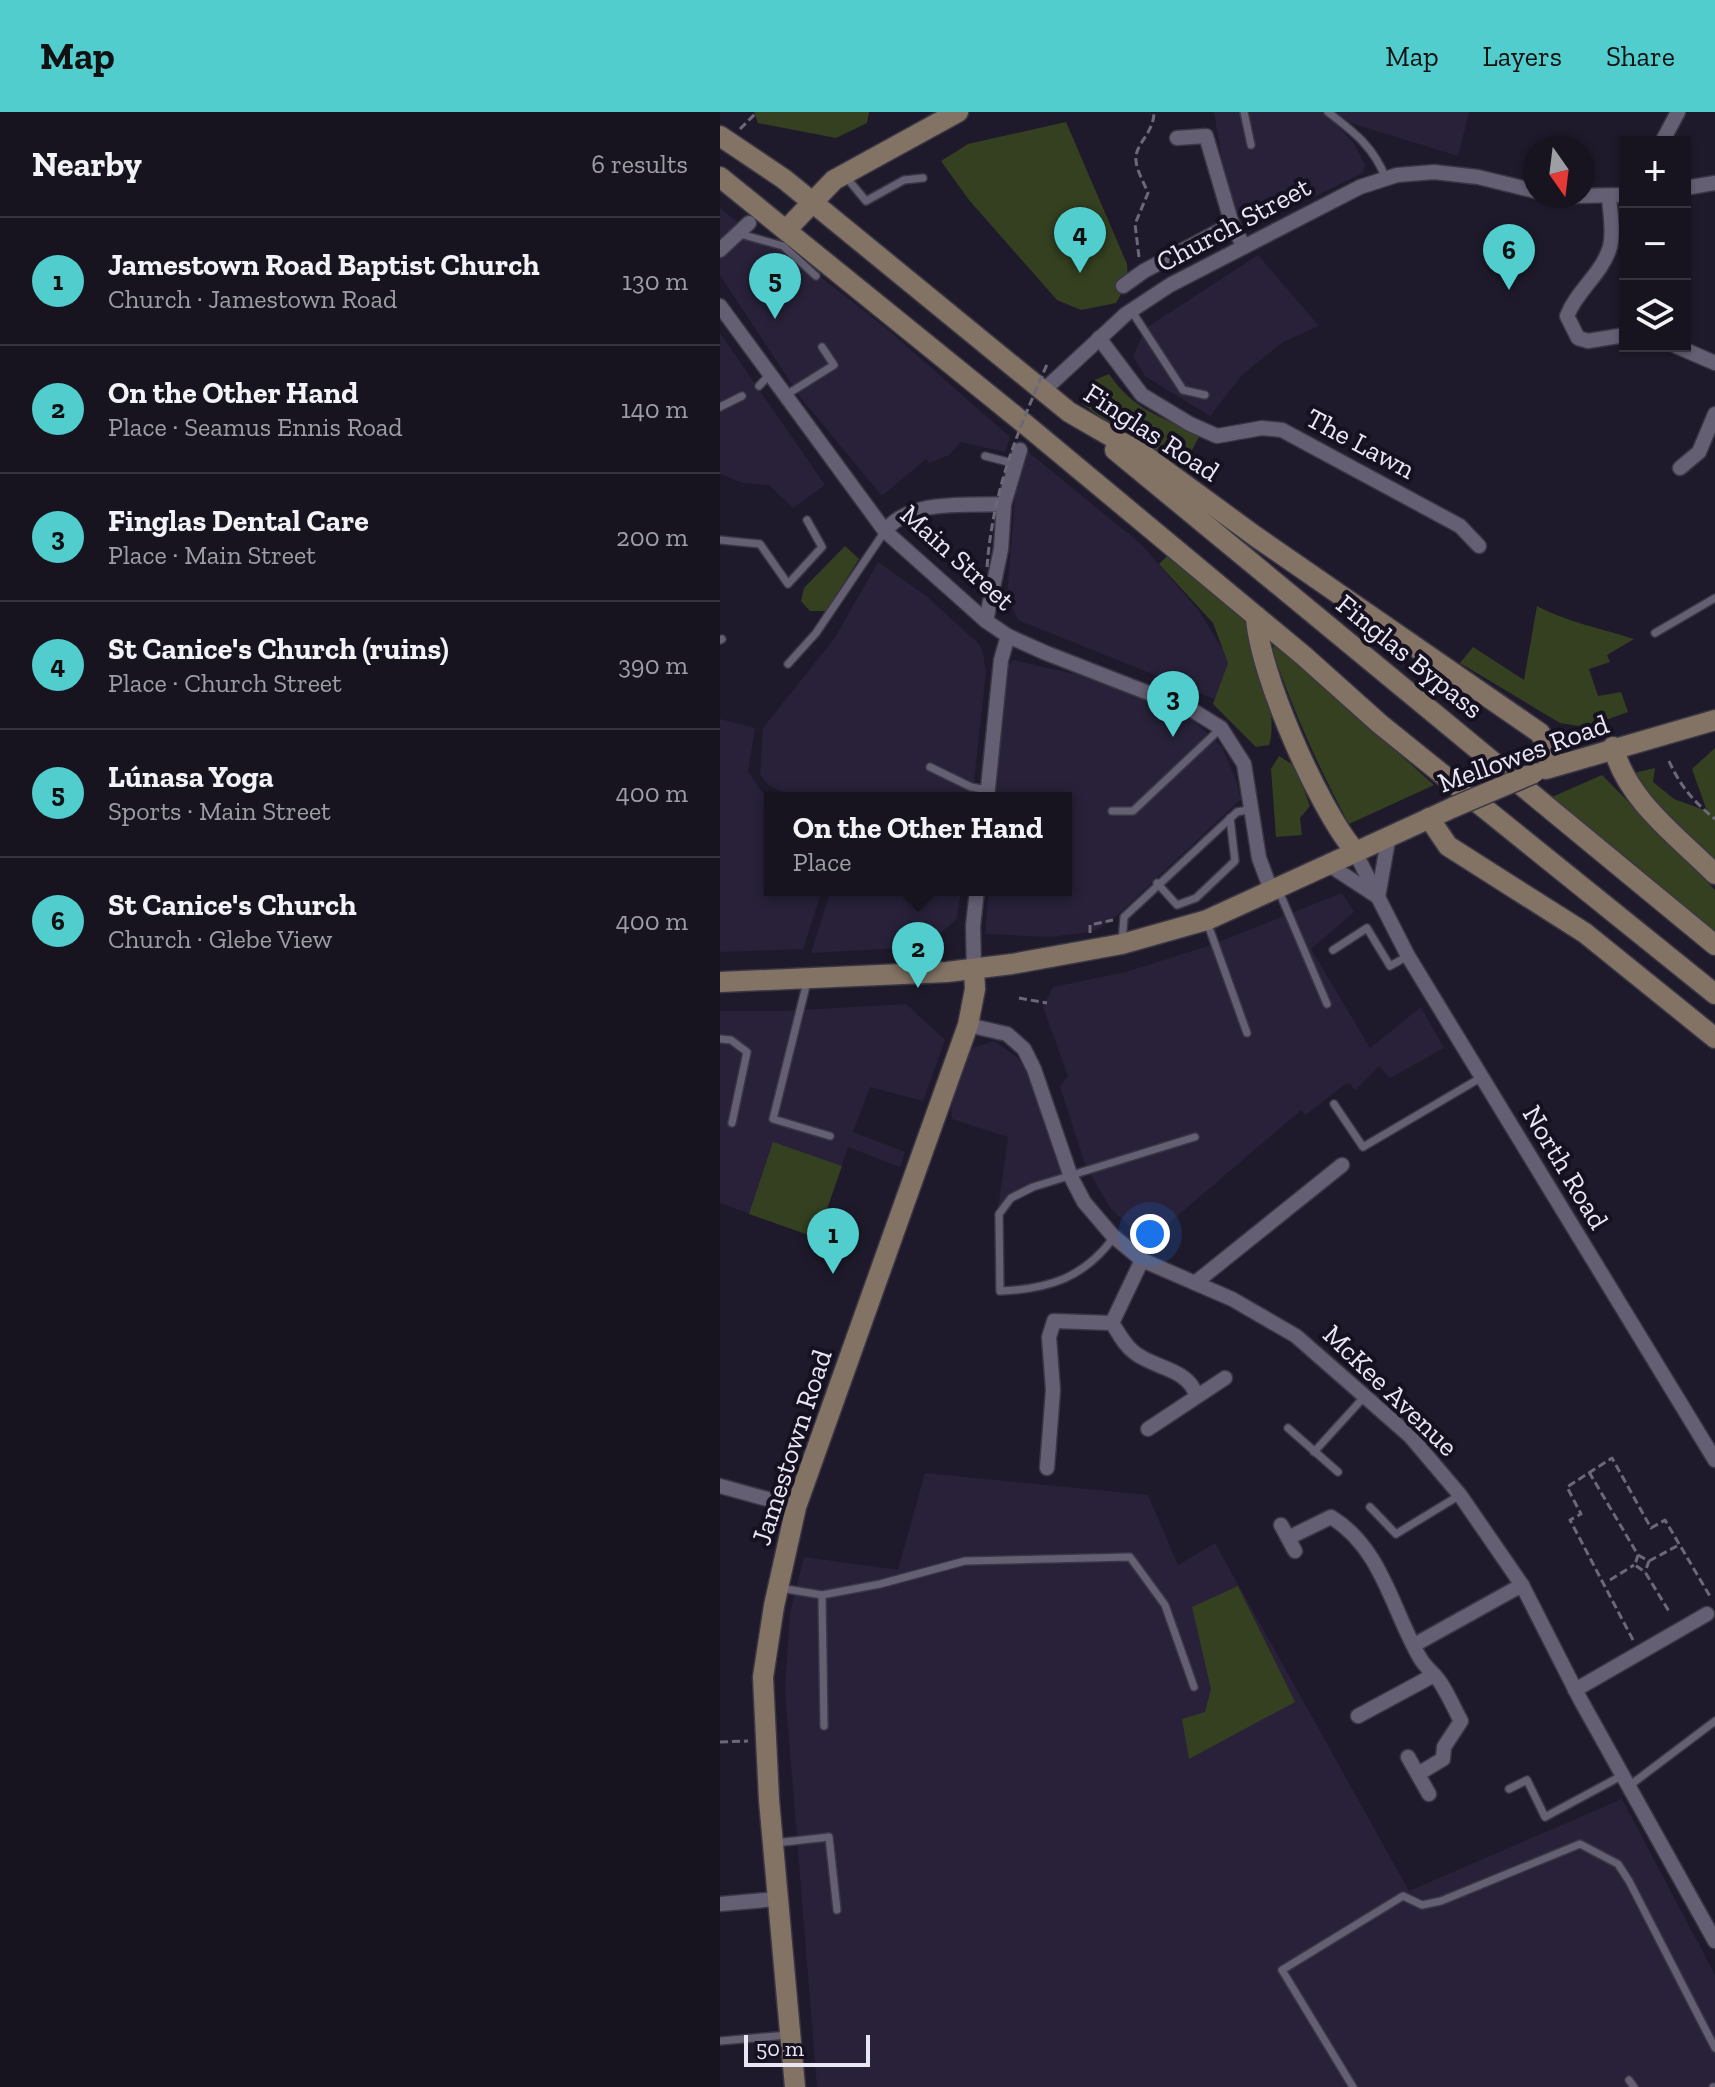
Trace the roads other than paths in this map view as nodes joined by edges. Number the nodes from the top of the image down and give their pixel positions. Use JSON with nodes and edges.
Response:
{"nodes":[{"id":1,"x":958,"y":112,"type":"edge"},
{"id":2,"x":1244,"y":112,"type":"edge"},
{"id":3,"x":1328,"y":112,"type":"edge"},
{"id":4,"x":1678,"y":112,"type":"edge"},
{"id":5,"x":729,"y":133,"type":"edge"},
{"id":6,"x":1665,"y":136,"type":"edge"},
{"id":7,"x":1177,"y":138,"type":"dead end"},
{"id":8,"x":1251,"y":145,"type":"dead end"},
{"id":9,"x":845,"y":175,"type":"junction"},
{"id":10,"x":720,"y":177,"type":"edge"},
{"id":11,"x":923,"y":178,"type":"dead end"},
{"id":12,"x":1386,"y":179,"type":"junction"},
{"id":13,"x":1715,"y":183,"type":"edge"},
{"id":14,"x":1691,"y":187,"type":"edge"},
{"id":15,"x":1523,"y":188,"type":"edge"},
{"id":16,"x":1619,"y":196,"type":"edge"},
{"id":17,"x":1595,"y":197,"type":"edge"},
{"id":18,"x":1609,"y":197,"type":"junction"},
{"id":19,"x":811,"y":201,"type":"junction"},
{"id":20,"x":1232,"y":224,"type":"junction"},
{"id":21,"x":787,"y":229,"type":"junction"},
{"id":22,"x":731,"y":237,"type":"edge"},
{"id":23,"x":1244,"y":247,"type":"junction"},
{"id":24,"x":816,"y":276,"type":"dead end"},
{"id":25,"x":1123,"y":286,"type":"dead end"},
{"id":26,"x":720,"y":306,"type":"edge"},
{"id":27,"x":1131,"y":310,"type":"junction"},
{"id":28,"x":1619,"y":336,"type":"edge"},
{"id":29,"x":1099,"y":338,"type":"junction"},
{"id":30,"x":822,"y":347,"type":"dead end"},
{"id":31,"x":1690,"y":352,"type":"edge"},
{"id":32,"x":1715,"y":363,"type":"edge"},
{"id":33,"x":770,"y":374,"type":"junction"},
{"id":34,"x":759,"y":386,"type":"dead end"},
{"id":35,"x":1043,"y":391,"type":"junction"},
{"id":36,"x":1205,"y":395,"type":"dead end"},
{"id":37,"x":742,"y":396,"type":"dead end"},
{"id":38,"x":786,"y":396,"type":"junction"},
{"id":39,"x":720,"y":407,"type":"edge"},
{"id":40,"x":1069,"y":412,"type":"junction"},
{"id":41,"x":1715,"y":414,"type":"edge"},
{"id":42,"x":985,"y":456,"type":"dead end"},
{"id":43,"x":1018,"y":457,"type":"joint"},
{"id":44,"x":1680,"y":468,"type":"dead end"},
{"id":45,"x":1004,"y":504,"type":"junction"},
{"id":46,"x":807,"y":520,"type":"dead end"},
{"id":47,"x":885,"y":531,"type":"junction"},
{"id":48,"x":720,"y":540,"type":"edge"},
{"id":49,"x":1479,"y":546,"type":"dead end"},
{"id":50,"x":1715,"y":598,"type":"edge"},
{"id":51,"x":1256,"y":616,"type":"junction"},
{"id":52,"x":986,"y":621,"type":"junction"},
{"id":53,"x":1655,"y":633,"type":"dead end"},
{"id":54,"x":1008,"y":636,"type":"junction"},
{"id":55,"x":788,"y":664,"type":"dead end"},
{"id":56,"x":1715,"y":720,"type":"edge"},
{"id":57,"x":1221,"y":728,"type":"junction"},
{"id":58,"x":1613,"y":747,"type":"junction"},
{"id":59,"x":1557,"y":764,"type":"junction"},
{"id":60,"x":930,"y":767,"type":"dead end"},
{"id":61,"x":982,"y":792,"type":"edge"},
{"id":62,"x":987,"y":792,"type":"edge"},
{"id":63,"x":1253,"y":809,"type":"junction"},
{"id":64,"x":1112,"y":811,"type":"dead end"},
{"id":65,"x":1230,"y":818,"type":"junction"},
{"id":66,"x":1429,"y":818,"type":"junction"},
{"id":67,"x":1389,"y":835,"type":"junction"},
{"id":68,"x":1354,"y":850,"type":"junction"},
{"id":69,"x":1326,"y":863,"type":"junction"},
{"id":70,"x":1715,"y":874,"type":"edge"},
{"id":71,"x":1157,"y":883,"type":"junction"},
{"id":72,"x":1274,"y":888,"type":"junction"},
{"id":73,"x":976,"y":896,"type":"edge"},
{"id":74,"x":1378,"y":897,"type":"junction"},
{"id":75,"x":1207,"y":920,"type":"junction"},
{"id":76,"x":1122,"y":944,"type":"junction"},
{"id":77,"x":1715,"y":945,"type":"edge"},
{"id":78,"x":1333,"y":950,"type":"dead end"},
{"id":79,"x":1408,"y":956,"type":"junction"},
{"id":80,"x":974,"y":969,"type":"junction"},
{"id":81,"x":808,"y":980,"type":"junction"},
{"id":82,"x":720,"y":982,"type":"edge"},
{"id":83,"x":1715,"y":994,"type":"edge"},
{"id":84,"x":1327,"y":1004,"type":"dead end"},
{"id":85,"x":968,"y":1025,"type":"junction"},
{"id":86,"x":1247,"y":1033,"type":"dead end"},
{"id":87,"x":1715,"y":1038,"type":"edge"},
{"id":88,"x":720,"y":1039,"type":"edge"},
{"id":89,"x":1482,"y":1077,"type":"junction"},
{"id":90,"x":1334,"y":1104,"type":"dead end"},
{"id":91,"x":732,"y":1123,"type":"dead end"},
{"id":92,"x":830,"y":1136,"type":"dead end"},
{"id":93,"x":1195,"y":1137,"type":"dead end"},
{"id":94,"x":1342,"y":1165,"type":"dead end"},
{"id":95,"x":1071,"y":1177,"type":"junction"},
{"id":96,"x":1114,"y":1237,"type":"junction"},
{"id":97,"x":1142,"y":1260,"type":"junction"},
{"id":98,"x":1195,"y":1283,"type":"junction"},
{"id":99,"x":1112,"y":1323,"type":"junction"},
{"id":100,"x":1225,"y":1378,"type":"dead end"},
{"id":101,"x":1196,"y":1394,"type":"junction"},
{"id":102,"x":1365,"y":1396,"type":"junction"},
{"id":103,"x":1288,"y":1428,"type":"dead end"},
{"id":104,"x":1148,"y":1429,"type":"dead end"},
{"id":105,"x":1314,"y":1452,"type":"junction"},
{"id":106,"x":1715,"y":1460,"type":"edge"},
{"id":107,"x":1047,"y":1468,"type":"dead end"},
{"id":108,"x":1338,"y":1472,"type":"dead end"},
{"id":109,"x":720,"y":1486,"type":"edge"},
{"id":110,"x":1460,"y":1495,"type":"junction"},
{"id":111,"x":796,"y":1507,"type":"junction"},
{"id":112,"x":1370,"y":1507,"type":"dead end"},
{"id":113,"x":1288,"y":1538,"type":"dead end"},
{"id":114,"x":1522,"y":1585,"type":"junction"},
{"id":115,"x":778,"y":1588,"type":"junction"},
{"id":116,"x":822,"y":1595,"type":"junction"},
{"id":117,"x":1710,"y":1610,"type":"road end"},
{"id":118,"x":1414,"y":1645,"type":"junction"},
{"id":119,"x":1434,"y":1675,"type":"junction"},
{"id":120,"x":1194,"y":1687,"type":"dead end"},
{"id":121,"x":1575,"y":1690,"type":"junction"},
{"id":122,"x":1358,"y":1716,"type":"dead end"},
{"id":123,"x":1715,"y":1721,"type":"edge"},
{"id":124,"x":824,"y":1726,"type":"dead end"},
{"id":125,"x":1408,"y":1757,"type":"dead end"},
{"id":126,"x":1418,"y":1774,"type":"junction"},
{"id":127,"x":1626,"y":1781,"type":"junction"},
{"id":128,"x":1509,"y":1789,"type":"dead end"},
{"id":129,"x":1429,"y":1794,"type":"dead end"},
{"id":130,"x":772,"y":1843,"type":"junction"},
{"id":131,"x":777,"y":1899,"type":"junction"},
{"id":132,"x":720,"y":1904,"type":"edge"},
{"id":133,"x":837,"y":1910,"type":"dead end"},
{"id":134,"x":1715,"y":1941,"type":"edge"},
{"id":135,"x":790,"y":2035,"type":"junction"},
{"id":136,"x":720,"y":2041,"type":"edge"},
{"id":137,"x":1715,"y":2048,"type":"edge"},
{"id":138,"x":795,"y":2087,"type":"edge"},
{"id":139,"x":1353,"y":2087,"type":"edge"}],
"edges":[{"from":1,"to":9,"type":"main road"},
{"from":2,"to":8,"type":"lane"},
{"from":3,"to":12,"type":"lane"},
{"from":4,"to":6,"type":"street"},
{"from":5,"to":19,"type":"main road","name":"Finglas Road"},
{"from":7,"to":20,"type":"street"},
{"from":9,"to":11,"type":"lane"},
{"from":9,"to":19,"type":"main road"},
{"from":10,"to":21,"type":"main road"},
{"from":12,"to":15,"type":"street","name":"Church Street"},
{"from":12,"to":23,"type":"street","name":"Church Street"},
{"from":13,"to":14,"type":"street"},
{"from":16,"to":18,"type":"street"},
{"from":17,"to":18,"type":"street"},
{"from":18,"to":28,"type":"street"},
{"from":19,"to":21,"type":"main road"},
{"from":19,"to":35,"type":"main road","name":"Finglas Road"},
{"from":20,"to":23,"type":"street"},
{"from":20,"to":25,"type":"street"},
{"from":21,"to":51,"type":"main road"},
{"from":22,"to":24,"type":"lane"},
{"from":23,"to":27,"type":"street","name":"Church Street"},
{"from":26,"to":33,"type":"street","name":"Main Street"},
{"from":27,"to":29,"type":"street","name":"Church Street"},
{"from":27,"to":36,"type":"lane"},
{"from":29,"to":35,"type":"street","name":"Church Street"},
{"from":29,"to":49,"type":"street","name":"The Lawn"},
{"from":30,"to":38,"type":"lane"},
{"from":31,"to":32,"type":"street"},
{"from":33,"to":34,"type":"lane"},
{"from":33,"to":38,"type":"street","name":"Main Street"},
{"from":35,"to":40,"type":"main road","name":"Finglas Road"},
{"from":37,"to":39,"type":"lane"},
{"from":38,"to":47,"type":"street","name":"Main Street"},
{"from":40,"to":59,"type":"main road","name":"Finglas Road"},
{"from":40,"to":77,"type":"main road","name":"Finglas Bypass"},
{"from":41,"to":44,"type":"street"},
{"from":42,"to":43,"type":"lane"},
{"from":43,"to":45,"type":"street"},
{"from":45,"to":47,"type":"street"},
{"from":45,"to":52,"type":"street"},
{"from":46,"to":48,"type":"lane"},
{"from":47,"to":52,"type":"street","name":"Main Street"},
{"from":47,"to":55,"type":"lane"},
{"from":50,"to":53,"type":"lane"},
{"from":51,"to":68,"type":"main road"},
{"from":51,"to":83,"type":"main road"},
{"from":52,"to":54,"type":"street","name":"Main Street"},
{"from":54,"to":57,"type":"street","name":"Main Street"},
{"from":54,"to":62,"type":"street"},
{"from":56,"to":58,"type":"main road","name":"Mellowes Road"},
{"from":57,"to":63,"type":"street","name":"Main Street"},
{"from":57,"to":64,"type":"lane"},
{"from":58,"to":59,"type":"main road","name":"Mellowes Road"},
{"from":58,"to":70,"type":"main road"},
{"from":59,"to":66,"type":"main road","name":"Mellowes Road","bridge":true},
{"from":60,"to":61,"type":"lane"},
{"from":63,"to":65,"type":"lane"},
{"from":63,"to":72,"type":"street","name":"Main Street"},
{"from":65,"to":71,"type":"lane"},
{"from":65,"to":71,"type":"lane"},
{"from":66,"to":67,"type":"main road","name":"Mellowes Road"},
{"from":66,"to":87,"type":"main road"},
{"from":67,"to":68,"type":"main road","name":"Mellowes Road"},
{"from":67,"to":74,"type":"street"},
{"from":68,"to":69,"type":"main road","name":"Mellowes Road"},
{"from":68,"to":74,"type":"street","name":"North Road"},
{"from":69,"to":72,"type":"main road","name":"Mellowes Road"},
{"from":69,"to":74,"type":"street","name":"North Road"},
{"from":71,"to":76,"type":"lane"},
{"from":72,"to":75,"type":"main road","name":"Mellowes Road"},
{"from":72,"to":84,"type":"lane"},
{"from":73,"to":80,"type":"street","name":"Jamestown Road"},
{"from":74,"to":79,"type":"street","name":"North Road"},
{"from":75,"to":76,"type":"main road","name":"Mellowes Road"},
{"from":75,"to":86,"type":"lane"},
{"from":76,"to":80,"type":"main road","name":"Mellowes Road"},
{"from":78,"to":79,"type":"lane"},
{"from":79,"to":89,"type":"street","name":"North Road"},
{"from":80,"to":81,"type":"main road","name":"Mellowes Road"},
{"from":80,"to":85,"type":"main road","name":"Jamestown Road"},
{"from":81,"to":82,"type":"main road","name":"Mellowes Road"},
{"from":81,"to":92,"type":"lane"},
{"from":85,"to":95,"type":"street","name":"McKee Avenue"},
{"from":85,"to":111,"type":"main road","name":"Jamestown Road"},
{"from":88,"to":91,"type":"lane"},
{"from":89,"to":90,"type":"lane"},
{"from":89,"to":106,"type":"street","name":"North Road"},
{"from":93,"to":95,"type":"lane"},
{"from":94,"to":98,"type":"street"},
{"from":95,"to":96,"type":"street","name":"McKee Avenue"},
{"from":95,"to":96,"type":"lane"},
{"from":96,"to":97,"type":"street","name":"McKee Avenue"},
{"from":97,"to":98,"type":"street","name":"McKee Avenue"},
{"from":97,"to":99,"type":"street"},
{"from":98,"to":102,"type":"street","name":"McKee Avenue"},
{"from":99,"to":101,"type":"street"},
{"from":99,"to":107,"type":"street"},
{"from":100,"to":101,"type":"street"},
{"from":101,"to":104,"type":"street"},
{"from":102,"to":105,"type":"lane"},
{"from":102,"to":110,"type":"street","name":"McKee Avenue"},
{"from":103,"to":105,"type":"lane"},
{"from":105,"to":108,"type":"lane"},
{"from":109,"to":111,"type":"street"},
{"from":110,"to":112,"type":"lane"},
{"from":110,"to":114,"type":"street","name":"McKee Avenue"},
{"from":111,"to":115,"type":"main road","name":"Jamestown Road"},
{"from":113,"to":118,"type":"street"},
{"from":114,"to":118,"type":"street"},
{"from":114,"to":121,"type":"street","name":"McKee Avenue"},
{"from":115,"to":116,"type":"lane"},
{"from":115,"to":130,"type":"main road","name":"Jamestown Road"},
{"from":116,"to":120,"type":"lane"},
{"from":116,"to":124,"type":"lane"},
{"from":117,"to":121,"type":"street"},
{"from":118,"to":119,"type":"street"},
{"from":119,"to":122,"type":"street"},
{"from":119,"to":126,"type":"street"},
{"from":121,"to":127,"type":"street","name":"McKee Avenue"},
{"from":123,"to":127,"type":"lane"},
{"from":125,"to":126,"type":"street"},
{"from":126,"to":129,"type":"street"},
{"from":127,"to":128,"type":"lane"},
{"from":127,"to":134,"type":"street","name":"McKee Avenue"},
{"from":130,"to":131,"type":"main road","name":"Jamestown Road"},
{"from":130,"to":133,"type":"lane"},
{"from":131,"to":132,"type":"street"},
{"from":131,"to":135,"type":"main road","name":"Jamestown Road"},
{"from":135,"to":136,"type":"lane"},
{"from":135,"to":138,"type":"main road","name":"Jamestown Road"},
{"from":137,"to":139,"type":"lane"}]}
